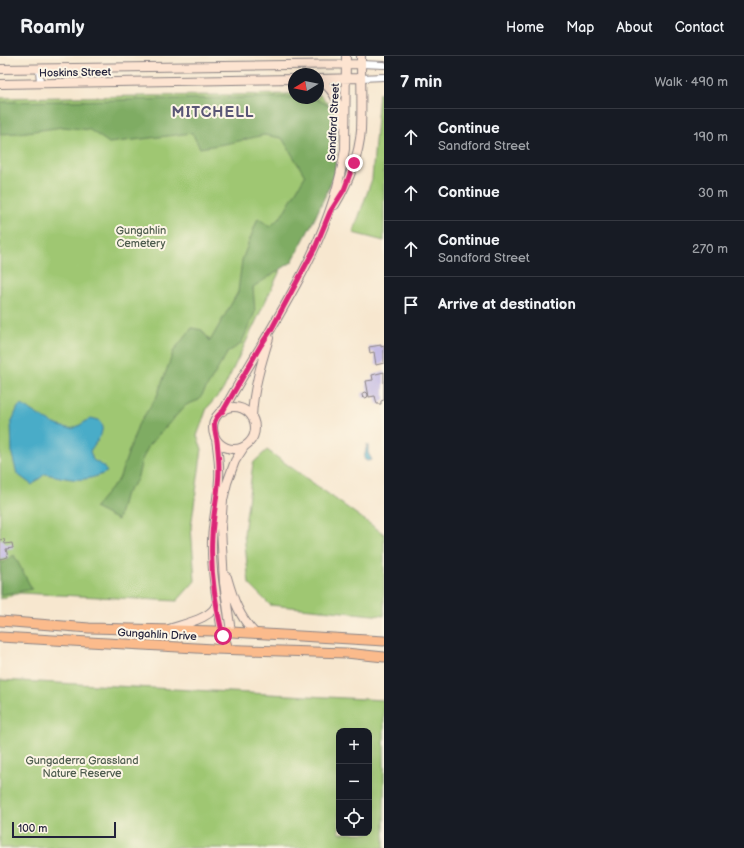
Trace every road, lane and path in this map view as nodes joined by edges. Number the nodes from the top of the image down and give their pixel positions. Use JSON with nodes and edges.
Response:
{"nodes":[{"id":1,"x":346,"y":60,"type":"edge"},
{"id":2,"x":361,"y":60,"type":"edge"},
{"id":3,"x":384,"y":65,"type":"edge"},
{"id":4,"x":0,"y":69,"type":"edge"},
{"id":5,"x":39,"y":69,"type":"junction"},
{"id":6,"x":384,"y":77,"type":"edge"},
{"id":7,"x":361,"y":78,"type":"junction"},
{"id":8,"x":288,"y":79,"type":"edge"},
{"id":9,"x":346,"y":79,"type":"junction"},
{"id":10,"x":324,"y":80,"type":"edge"},
{"id":11,"x":40,"y":83,"type":"junction"},
{"id":12,"x":324,"y":83,"type":"edge"},
{"id":13,"x":0,"y":84,"type":"edge"},
{"id":14,"x":345,"y":135,"type":"junction"},
{"id":15,"x":330,"y":212,"type":"junction"},
{"id":16,"x":271,"y":330,"type":"junction"},
{"id":17,"x":223,"y":411,"type":"junction"},
{"id":18,"x":252,"y":417,"type":"junction"},
{"id":19,"x":216,"y":439,"type":"junction"},
{"id":20,"x":244,"y":447,"type":"junction"},
{"id":21,"x":221,"y":548,"type":"junction"},
{"id":22,"x":217,"y":600,"type":"junction"},
{"id":23,"x":0,"y":621,"type":"edge"},
{"id":24,"x":164,"y":630,"type":"junction"},
{"id":25,"x":227,"y":632,"type":"junction"},
{"id":26,"x":255,"y":633,"type":"junction"},
{"id":27,"x":0,"y":637,"type":"edge"},
{"id":28,"x":384,"y":640,"type":"edge"},
{"id":29,"x":228,"y":649,"type":"junction"},
{"id":30,"x":384,"y":657,"type":"edge"}],
"edges":[{"from":1,"to":2,"type":"main road","name":"Hoskins Street"},
{"from":1,"to":5,"type":"main road","name":"Hoskins Street"},
{"from":1,"to":9,"type":"main road","name":"Sandford Street"},
{"from":2,"to":3,"type":"street","name":"Hoskins Street"},
{"from":2,"to":7,"type":"main road","name":"Sandford Street"},
{"from":4,"to":5,"type":"main road","name":"Hoskins Street"},
{"from":5,"to":11,"type":"street"},
{"from":6,"to":7,"type":"street"},
{"from":7,"to":9,"type":"main road"},
{"from":7,"to":15,"type":"main road","name":"Sandford Street"},
{"from":8,"to":11,"type":"main road","name":"Hoskins Street"},
{"from":9,"to":10,"type":"main road"},
{"from":9,"to":14,"type":"main road","name":"Sandford Street"},
{"from":11,"to":13,"type":"main road","name":"Hoskins Street"},
{"from":12,"to":14,"type":"main road"},
{"from":14,"to":15,"type":"main road","name":"Sandford Street"},
{"from":15,"to":16,"type":"main road","name":"Sandford Street"},
{"from":16,"to":17,"type":"main road","name":"Sandford Street"},
{"from":16,"to":18,"type":"main road","name":"Sandford Street"},
{"from":17,"to":18,"type":"main road"},
{"from":17,"to":19,"type":"main road"},
{"from":18,"to":20,"type":"main road"},
{"from":19,"to":20,"type":"main road"},
{"from":19,"to":22,"type":"main road"},
{"from":20,"to":21,"type":"main road"},
{"from":21,"to":25,"type":"main road"},
{"from":21,"to":26,"type":"main road"},
{"from":22,"to":24,"type":"main road"},
{"from":22,"to":25,"type":"main road"},
{"from":23,"to":24,"type":"main road","name":"Gungahlin Drive"},
{"from":24,"to":25,"type":"main road","name":"Gungahlin Drive"},
{"from":25,"to":26,"type":"main road","name":"Gungahlin Drive"},
{"from":25,"to":29,"type":"main road"},
{"from":26,"to":28,"type":"main road","name":"Gungahlin Drive"},
{"from":27,"to":29,"type":"main road","name":"Gungahlin Drive"},
{"from":29,"to":30,"type":"main road","name":"Gungahlin Drive"}]}
